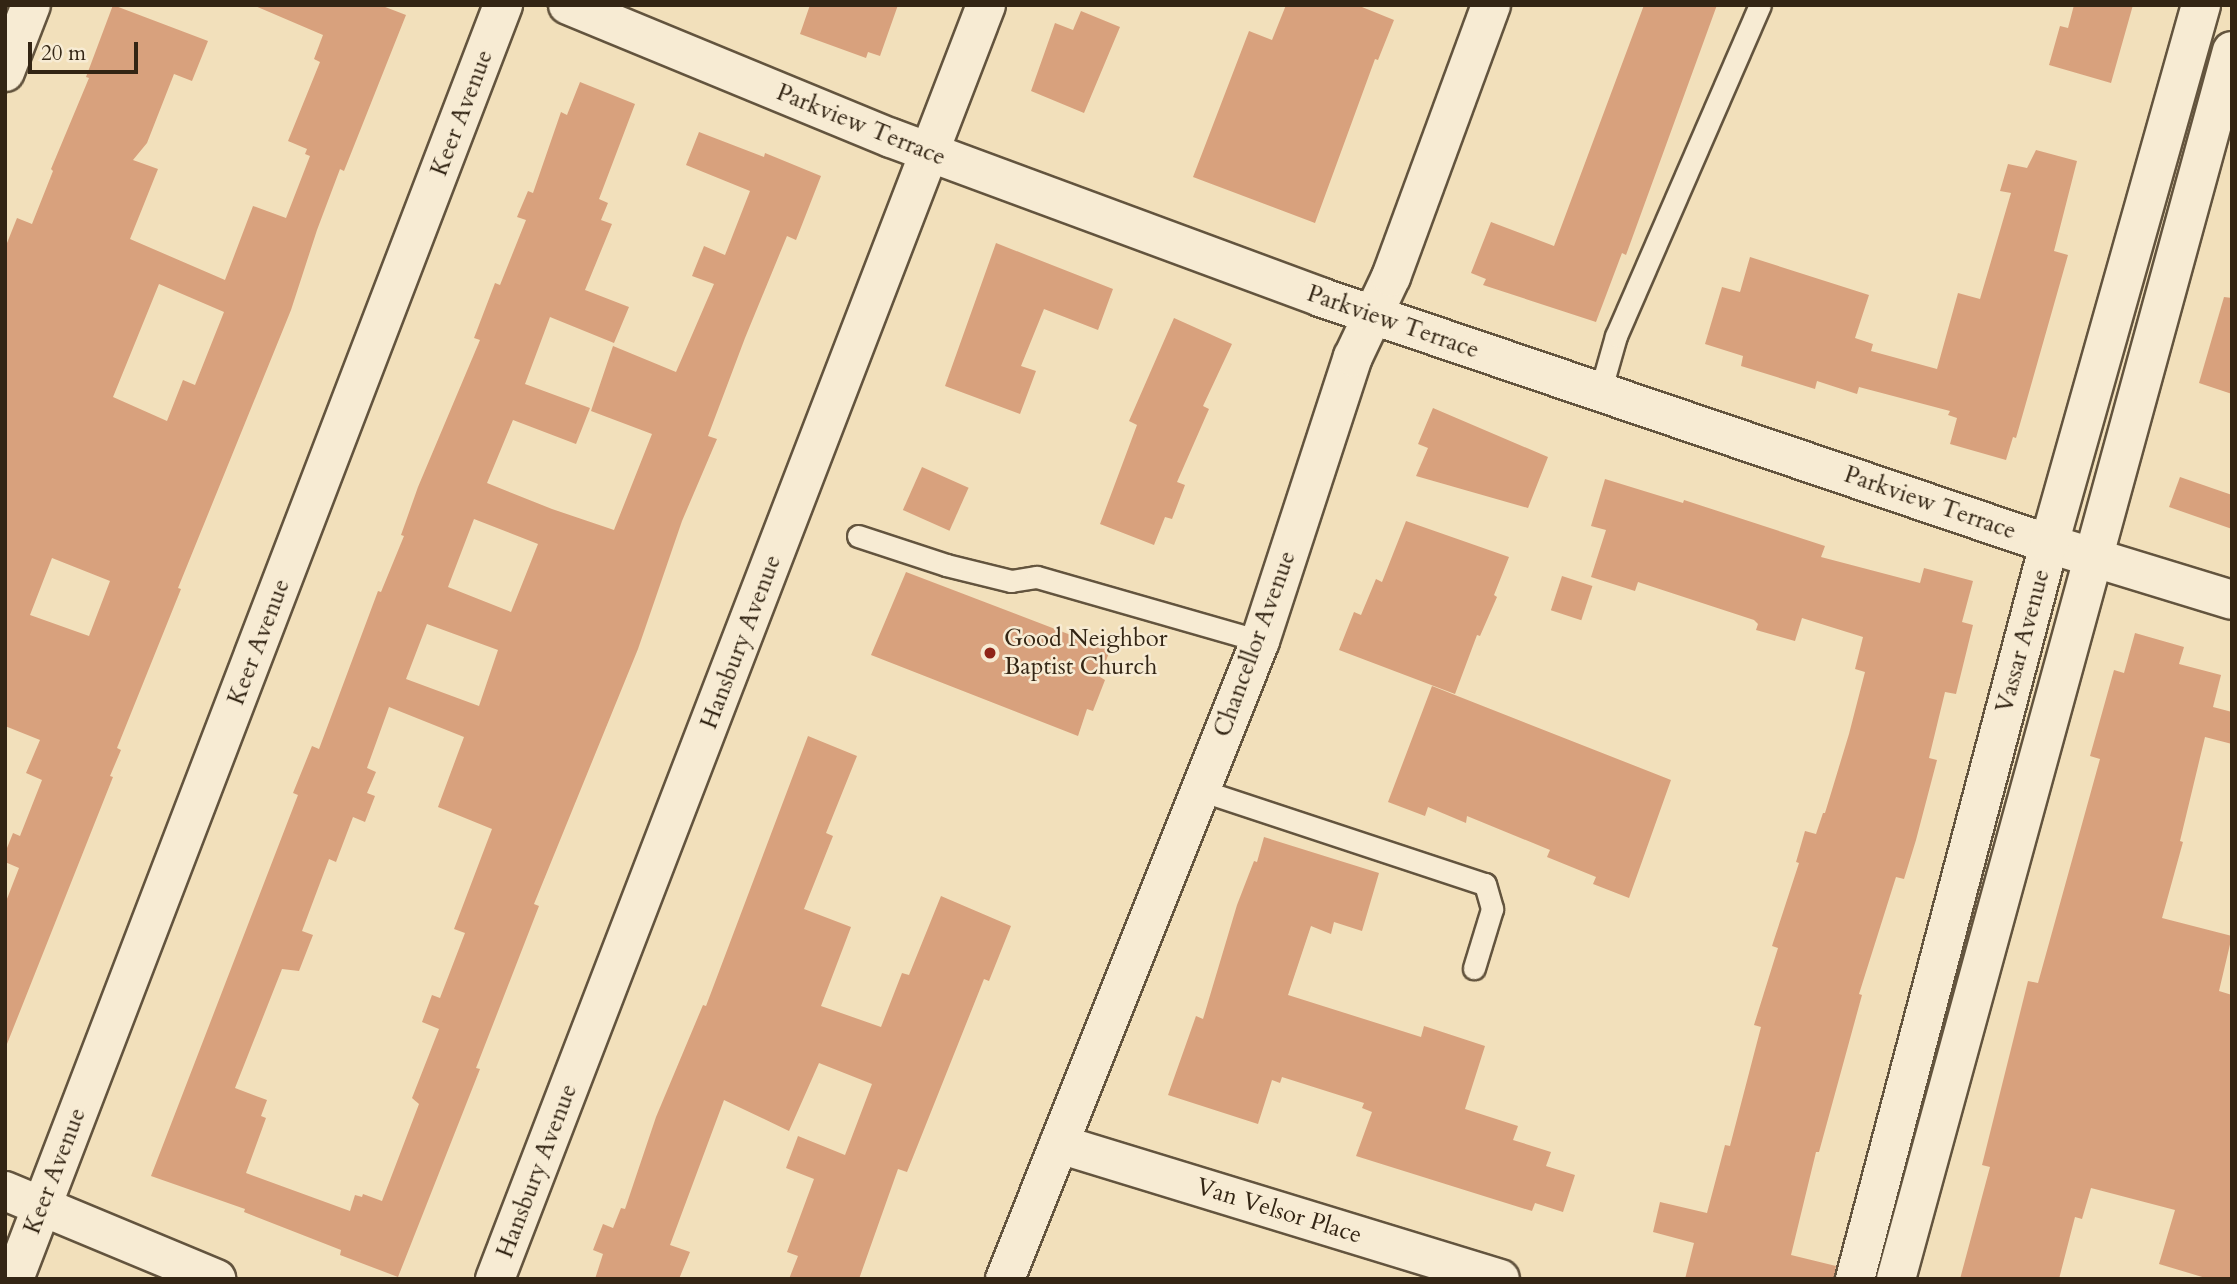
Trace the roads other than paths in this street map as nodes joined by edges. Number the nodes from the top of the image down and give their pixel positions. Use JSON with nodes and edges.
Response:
{"nodes":[{"id":1,"x":31,"y":5,"type":"edge"},
{"id":2,"x":503,"y":5,"type":"edge"},
{"id":3,"x":568,"y":5,"type":"edge"},
{"id":4,"x":986,"y":5,"type":"edge"},
{"id":5,"x":1491,"y":5,"type":"edge"},
{"id":6,"x":1760,"y":5,"type":"edge"},
{"id":7,"x":2201,"y":5,"type":"edge"},
{"id":8,"x":2232,"y":51,"type":"edge"},
{"id":9,"x":5,"y":72,"type":"edge"},
{"id":10,"x":930,"y":153,"type":"junction"},
{"id":11,"x":1375,"y":313,"type":"junction"},
{"id":12,"x":1600,"y":393,"type":"junction"},
{"id":13,"x":858,"y":536,"type":"dead end"},
{"id":14,"x":2049,"y":544,"type":"junction"},
{"id":15,"x":2095,"y":558,"type":"junction"},
{"id":16,"x":2232,"y":600,"type":"edge"},
{"id":17,"x":1260,"y":641,"type":"junction"},
{"id":18,"x":1200,"y":790,"type":"junction"},
{"id":19,"x":1937,"y":964,"type":"junction"},
{"id":20,"x":1474,"y":968,"type":"dead end"},
{"id":21,"x":1977,"y":976,"type":"junction"},
{"id":22,"x":1059,"y":1144,"type":"junction"},
{"id":23,"x":5,"y":1191,"type":"edge"},
{"id":24,"x":42,"y":1208,"type":"junction"},
{"id":25,"x":14,"y":1279,"type":"edge"},
{"id":26,"x":216,"y":1279,"type":"edge"},
{"id":27,"x":495,"y":1279,"type":"edge"},
{"id":28,"x":1005,"y":1279,"type":"edge"},
{"id":29,"x":1500,"y":1279,"type":"edge"},
{"id":30,"x":1855,"y":1279,"type":"edge"},
{"id":31,"x":1896,"y":1279,"type":"edge"}],
"edges":[{"from":1,"to":9,"type":"street"},
{"from":2,"to":24,"type":"street","name":"Keer Avenue"},
{"from":3,"to":10,"type":"street","name":"Parkview Terrace"},
{"from":4,"to":10,"type":"street","name":"Hansbury Avenue"},
{"from":5,"to":11,"type":"street","name":"Chancellor Avenue"},
{"from":6,"to":12,"type":"lane"},
{"from":7,"to":14,"type":"street","name":"Vassar Avenue"},
{"from":8,"to":15,"type":"street","name":"Vassar Avenue"},
{"from":10,"to":11,"type":"street","name":"Parkview Terrace"},
{"from":10,"to":27,"type":"street","name":"Hansbury Avenue"},
{"from":11,"to":12,"type":"street","name":"Parkview Terrace"},
{"from":11,"to":17,"type":"street","name":"Chancellor Avenue"},
{"from":12,"to":14,"type":"street","name":"Parkview Terrace"},
{"from":13,"to":17,"type":"lane"},
{"from":14,"to":15,"type":"street","name":"Parkview Terrace"},
{"from":14,"to":19,"type":"street","name":"Vassar Avenue"},
{"from":15,"to":16,"type":"street","name":"Parkview Terrace"},
{"from":15,"to":21,"type":"street","name":"Vassar Avenue"},
{"from":17,"to":18,"type":"street","name":"Chancellor Avenue"},
{"from":18,"to":20,"type":"lane"},
{"from":18,"to":22,"type":"street","name":"Chancellor Avenue"},
{"from":19,"to":21,"type":"street"},
{"from":19,"to":30,"type":"street","name":"Vassar Avenue"},
{"from":21,"to":31,"type":"street","name":"Vassar Avenue"},
{"from":22,"to":28,"type":"street","name":"Chancellor Avenue"},
{"from":22,"to":29,"type":"street","name":"Van Velsor Place"},
{"from":23,"to":24,"type":"street"},
{"from":24,"to":25,"type":"street","name":"Keer Avenue"},
{"from":24,"to":26,"type":"street"}]}
